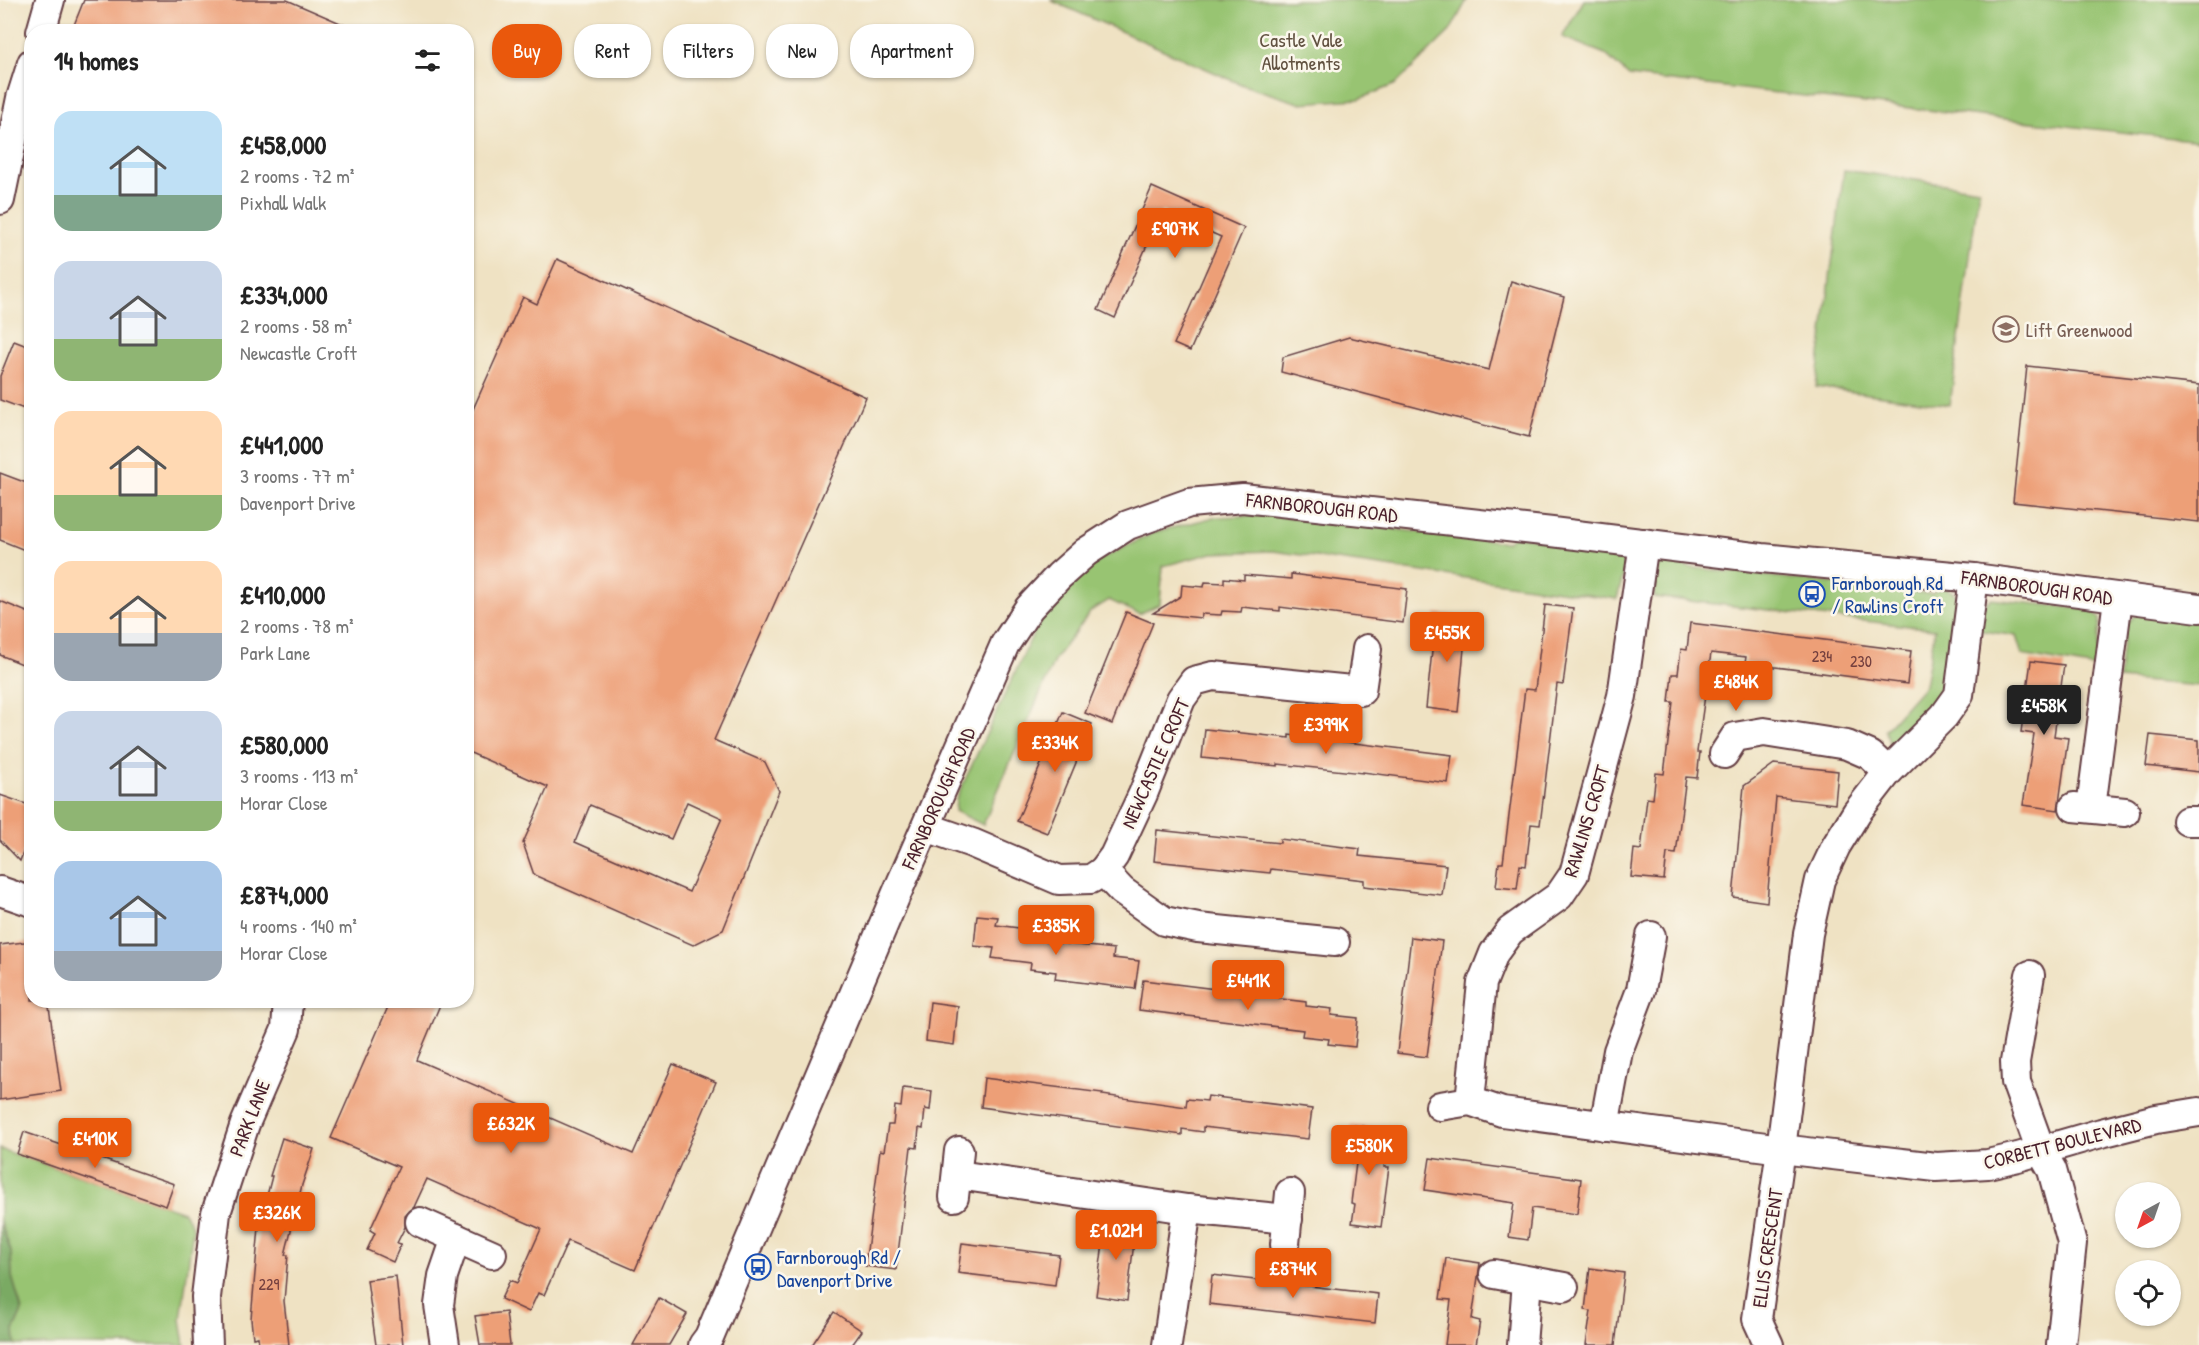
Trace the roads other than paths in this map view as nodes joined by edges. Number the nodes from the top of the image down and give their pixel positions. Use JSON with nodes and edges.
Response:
{"nodes":[{"id":1,"x":50,"y":0,"type":"edge"},
{"id":2,"x":43,"y":24,"type":"edge"},
{"id":3,"x":24,"y":88,"type":"edge"},
{"id":4,"x":0,"y":200,"type":"edge"},
{"id":5,"x":1644,"y":543,"type":"junction"},
{"id":6,"x":1974,"y":578,"type":"junction"},
{"id":7,"x":2118,"y":599,"type":"junction"},
{"id":8,"x":2199,"y":608,"type":"edge"},
{"id":9,"x":1367,"y":649,"type":"dead end"},
{"id":10,"x":1724,"y":754,"type":"dead end"},
{"id":11,"x":1888,"y":772,"type":"junction"},
{"id":12,"x":2125,"y":812,"type":"dead end"},
{"id":13,"x":927,"y":827,"type":"junction"},
{"id":14,"x":1103,"y":871,"type":"junction"},
{"id":15,"x":0,"y":891,"type":"edge"},
{"id":16,"x":24,"y":899,"type":"edge"},
{"id":17,"x":1651,"y":936,"type":"dead end"},
{"id":18,"x":1335,"y":942,"type":"dead end"},
{"id":19,"x":2030,"y":975,"type":"dead end"},
{"id":20,"x":287,"y":1008,"type":"edge"},
{"id":21,"x":1470,"y":1101,"type":"junction"},
{"id":22,"x":1440,"y":1106,"type":"dead end"},
{"id":23,"x":2199,"y":1112,"type":"edge"},
{"id":24,"x":1604,"y":1126,"type":"junction"},
{"id":25,"x":1781,"y":1149,"type":"junction"},
{"id":26,"x":2041,"y":1151,"type":"junction"},
{"id":27,"x":957,"y":1174,"type":"dead end"},
{"id":28,"x":1187,"y":1209,"type":"junction"},
{"id":29,"x":1288,"y":1219,"type":"dead end"},
{"id":30,"x":420,"y":1222,"type":"dead end"},
{"id":31,"x":456,"y":1238,"type":"junction"},
{"id":32,"x":492,"y":1254,"type":"dead end"},
{"id":33,"x":1494,"y":1274,"type":"dead end"},
{"id":34,"x":1527,"y":1281,"type":"junction"},
{"id":35,"x":1564,"y":1287,"type":"dead end"},
{"id":36,"x":208,"y":1345,"type":"edge"},
{"id":37,"x":445,"y":1345,"type":"edge"},
{"id":38,"x":703,"y":1345,"type":"edge"},
{"id":39,"x":1167,"y":1345,"type":"edge"},
{"id":40,"x":1522,"y":1345,"type":"edge"},
{"id":41,"x":1769,"y":1345,"type":"edge"},
{"id":42,"x":2061,"y":1345,"type":"edge"}],
"edges":[{"from":1,"to":2,"type":"street"},
{"from":3,"to":4,"type":"street"},
{"from":5,"to":6,"type":"street","name":"FARNBOROUGH ROAD"},
{"from":5,"to":13,"type":"street","name":"FARNBOROUGH ROAD"},
{"from":5,"to":21,"type":"street","name":"RAWLINS CROFT"},
{"from":6,"to":7,"type":"street","name":"FARNBOROUGH ROAD"},
{"from":6,"to":11,"type":"street","name":"ELLIS CRESCENT"},
{"from":7,"to":8,"type":"street","name":"FARNBOROUGH ROAD"},
{"from":7,"to":12,"type":"street"},
{"from":9,"to":14,"type":"street","name":"NEWCASTLE CROFT"},
{"from":10,"to":11,"type":"street"},
{"from":11,"to":25,"type":"street","name":"ELLIS CRESCENT"},
{"from":13,"to":14,"type":"street"},
{"from":13,"to":38,"type":"street","name":"FARNBOROUGH ROAD"},
{"from":14,"to":18,"type":"street"},
{"from":15,"to":16,"type":"street"},
{"from":17,"to":24,"type":"street"},
{"from":19,"to":26,"type":"street"},
{"from":20,"to":36,"type":"street","name":"PARK LANE"},
{"from":21,"to":22,"type":"street"},
{"from":21,"to":24,"type":"street","name":"CORBETT BOULEVARD"},
{"from":23,"to":26,"type":"street","name":"CORBETT BOULEVARD"},
{"from":24,"to":25,"type":"street","name":"CORBETT BOULEVARD"},
{"from":25,"to":26,"type":"street","name":"CORBETT BOULEVARD"},
{"from":25,"to":41,"type":"street","name":"ELLIS CRESCENT"},
{"from":26,"to":42,"type":"street"},
{"from":27,"to":28,"type":"street"},
{"from":28,"to":29,"type":"street"},
{"from":28,"to":39,"type":"street"},
{"from":30,"to":31,"type":"street"},
{"from":31,"to":32,"type":"street"},
{"from":31,"to":37,"type":"street"},
{"from":33,"to":34,"type":"street"},
{"from":34,"to":35,"type":"street"},
{"from":34,"to":40,"type":"street"}]}
